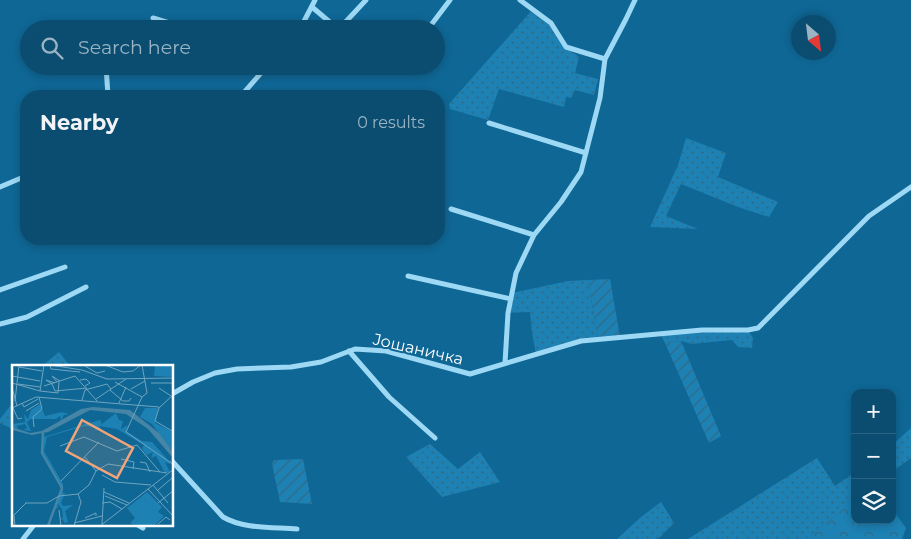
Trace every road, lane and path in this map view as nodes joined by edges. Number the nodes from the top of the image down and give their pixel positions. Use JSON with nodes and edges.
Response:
{"nodes":[{"id":1,"x":316,"y":0,"type":"edge"},
{"id":2,"x":366,"y":0,"type":"edge"},
{"id":3,"x":450,"y":0,"type":"edge"},
{"id":4,"x":520,"y":0,"type":"edge"},
{"id":5,"x":635,"y":0,"type":"edge"},
{"id":6,"x":312,"y":7,"type":"junction"},
{"id":7,"x":153,"y":18,"type":"dead end"},
{"id":8,"x":160,"y":20,"type":"edge"},
{"id":9,"x":305,"y":20,"type":"edge"},
{"id":10,"x":328,"y":20,"type":"edge"},
{"id":11,"x":347,"y":20,"type":"edge"},
{"id":12,"x":435,"y":20,"type":"edge"},
{"id":13,"x":605,"y":59,"type":"junction"},
{"id":14,"x":107,"y":75,"type":"edge"},
{"id":15,"x":259,"y":75,"type":"edge"},
{"id":16,"x":108,"y":90,"type":"edge"},
{"id":17,"x":246,"y":90,"type":"edge"},
{"id":18,"x":489,"y":123,"type":"dead end"},
{"id":19,"x":586,"y":153,"type":"junction"},
{"id":20,"x":20,"y":179,"type":"edge"},
{"id":21,"x":0,"y":187,"type":"edge"},
{"id":22,"x":911,"y":188,"type":"edge"},
{"id":23,"x":451,"y":209,"type":"dead end"},
{"id":24,"x":534,"y":235,"type":"junction"},
{"id":25,"x":66,"y":267,"type":"dead end"},
{"id":26,"x":408,"y":276,"type":"dead end"},
{"id":27,"x":86,"y":287,"type":"dead end"},
{"id":28,"x":0,"y":290,"type":"edge"},
{"id":29,"x":511,"y":299,"type":"junction"},
{"id":30,"x":0,"y":324,"type":"edge"},
{"id":31,"x":349,"y":351,"type":"junction"},
{"id":32,"x":505,"y":363,"type":"junction"},
{"id":33,"x":174,"y":393,"type":"edge"},
{"id":34,"x":435,"y":438,"type":"dead end"},
{"id":35,"x":174,"y":463,"type":"edge"},
{"id":36,"x":33,"y":526,"type":"edge"},
{"id":37,"x":297,"y":529,"type":"dead end"},
{"id":38,"x":23,"y":539,"type":"edge"}],
"edges":[{"from":1,"to":6,"type":"street"},
{"from":2,"to":11,"type":"street"},
{"from":3,"to":12,"type":"street"},
{"from":4,"to":13,"type":"street"},
{"from":5,"to":13,"type":"street"},
{"from":6,"to":9,"type":"street"},
{"from":6,"to":10,"type":"street"},
{"from":7,"to":8,"type":"street"},
{"from":13,"to":19,"type":"street"},
{"from":14,"to":16,"type":"street"},
{"from":15,"to":17,"type":"street"},
{"from":18,"to":19,"type":"street"},
{"from":19,"to":24,"type":"street"},
{"from":20,"to":21,"type":"street"},
{"from":22,"to":32,"type":"street","name":"Јошаничка"},
{"from":23,"to":24,"type":"street"},
{"from":24,"to":29,"type":"street"},
{"from":25,"to":28,"type":"street"},
{"from":26,"to":29,"type":"street"},
{"from":27,"to":30,"type":"street"},
{"from":29,"to":32,"type":"street"},
{"from":31,"to":32,"type":"street","name":"Јошаничка"},
{"from":31,"to":33,"type":"street","name":"Јошаничка"},
{"from":31,"to":34,"type":"street","name":"Јошаничка"},
{"from":35,"to":37,"type":"street"},
{"from":36,"to":38,"type":"street"}]}
